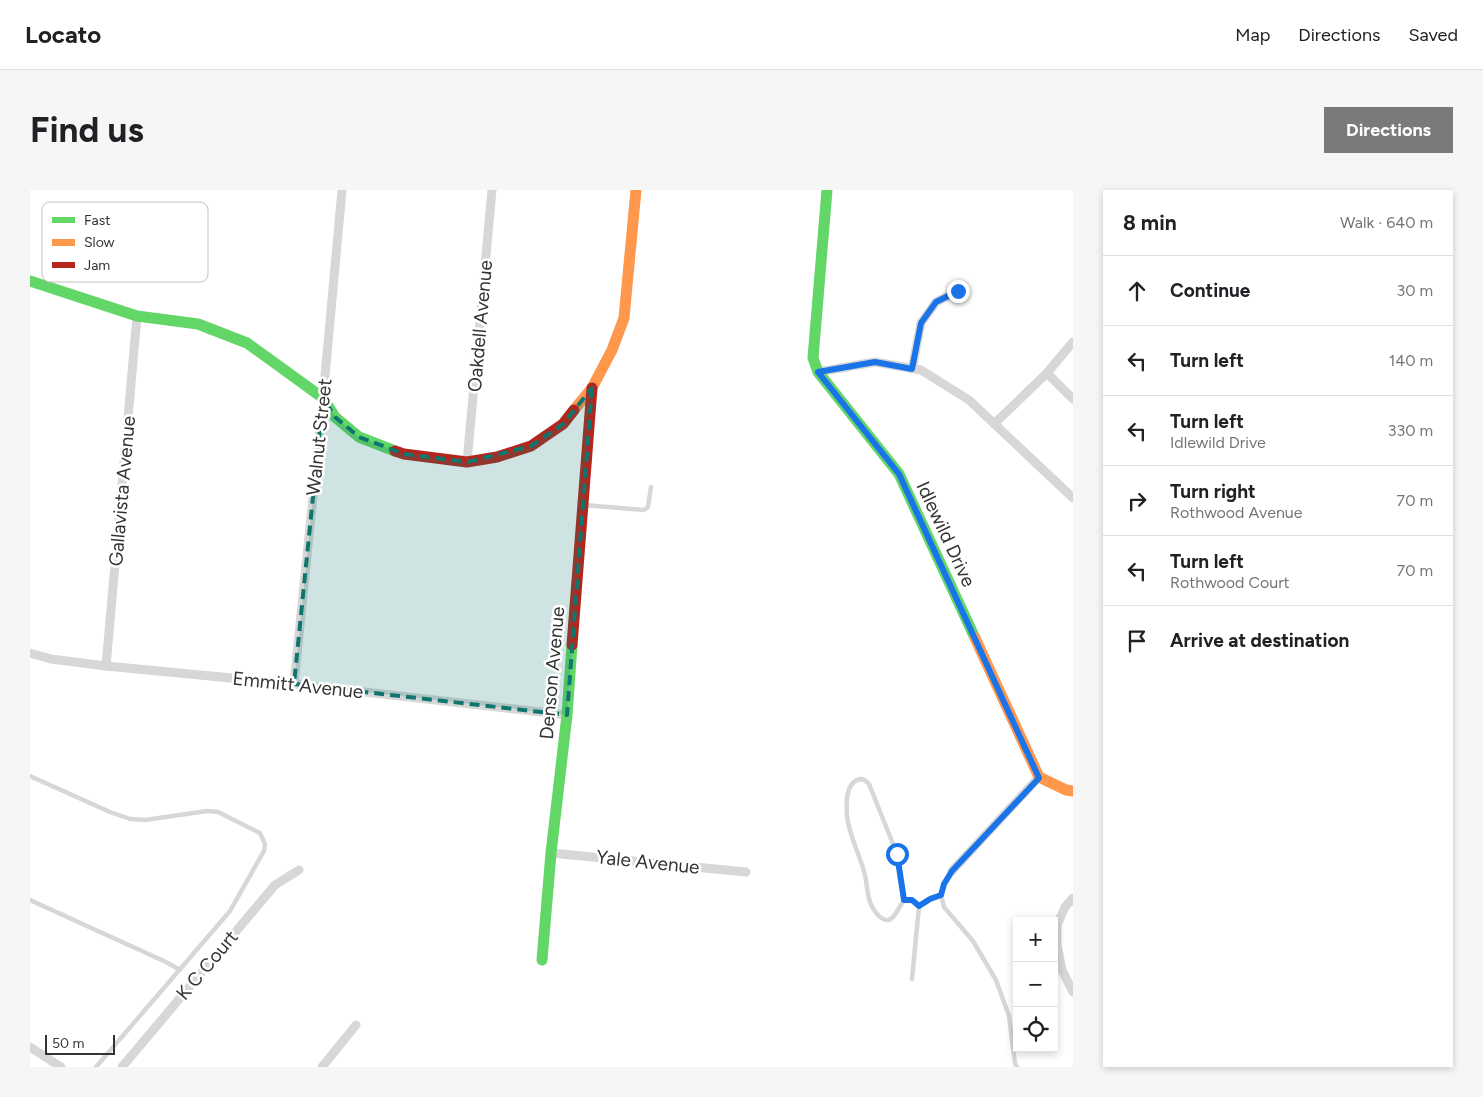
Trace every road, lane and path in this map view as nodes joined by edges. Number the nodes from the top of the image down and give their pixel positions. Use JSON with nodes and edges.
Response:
{"nodes":[{"id":1,"x":342,"y":190,"type":"edge"},
{"id":2,"x":492,"y":190,"type":"edge"},
{"id":3,"x":636,"y":190,"type":"edge"},
{"id":4,"x":827,"y":190,"type":"edge"},
{"id":5,"x":30,"y":282,"type":"edge"},
{"id":6,"x":958,"y":291,"type":"dead end"},
{"id":7,"x":137,"y":316,"type":"junction"},
{"id":8,"x":1073,"y":342,"type":"edge"},
{"id":9,"x":912,"y":369,"type":"junction"},
{"id":10,"x":818,"y":372,"type":"junction"},
{"id":11,"x":1047,"y":373,"type":"junction"},
{"id":12,"x":592,"y":388,"type":"junction"},
{"id":13,"x":323,"y":398,"type":"junction"},
{"id":14,"x":1073,"y":400,"type":"edge"},
{"id":15,"x":994,"y":424,"type":"junction"},
{"id":16,"x":467,"y":462,"type":"junction"},
{"id":17,"x":651,"y":487,"type":"dead end"},
{"id":18,"x":1073,"y":498,"type":"edge"},
{"id":19,"x":583,"y":505,"type":"junction"},
{"id":20,"x":30,"y":653,"type":"edge"},
{"id":21,"x":106,"y":666,"type":"junction"},
{"id":22,"x":294,"y":684,"type":"junction"},
{"id":23,"x":567,"y":715,"type":"junction"},
{"id":24,"x":30,"y":776,"type":"edge"},
{"id":25,"x":1039,"y":778,"type":"junction"},
{"id":26,"x":1073,"y":791,"type":"edge"},
{"id":27,"x":551,"y":853,"type":"junction"},
{"id":28,"x":299,"y":870,"type":"dead end"},
{"id":29,"x":952,"y":871,"type":"joint"},
{"id":30,"x":746,"y":872,"type":"dead end"},
{"id":31,"x":941,"y":895,"type":"junction"},
{"id":32,"x":1073,"y":898,"type":"edge"},
{"id":33,"x":30,"y":900,"type":"edge"},
{"id":34,"x":904,"y":900,"type":"junction"},
{"id":35,"x":919,"y":906,"type":"junction"},
{"id":36,"x":542,"y":960,"type":"dead end"},
{"id":37,"x":180,"y":970,"type":"junction"},
{"id":38,"x":912,"y":979,"type":"dead end"},
{"id":39,"x":1073,"y":992,"type":"edge"},
{"id":40,"x":356,"y":1025,"type":"dead end"},
{"id":41,"x":30,"y":1046,"type":"edge"},
{"id":42,"x":55,"y":1065,"type":"edge"},
{"id":43,"x":96,"y":1067,"type":"edge"},
{"id":44,"x":122,"y":1067,"type":"edge"},
{"id":45,"x":322,"y":1067,"type":"edge"},
{"id":46,"x":1018,"y":1067,"type":"edge"}],
"edges":[{"from":1,"to":13,"type":"street","name":"Walnut Street"},
{"from":2,"to":16,"type":"street","name":"Oakdell Avenue"},
{"from":3,"to":12,"type":"street"},
{"from":4,"to":10,"type":"street","name":"Idlewild Drive"},
{"from":5,"to":7,"type":"street"},
{"from":6,"to":9,"type":"street"},
{"from":7,"to":13,"type":"street"},
{"from":7,"to":21,"type":"street","name":"Gallavista Avenue"},
{"from":8,"to":11,"type":"street"},
{"from":9,"to":10,"type":"street"},
{"from":9,"to":15,"type":"street"},
{"from":10,"to":25,"type":"street","name":"Idlewild Drive"},
{"from":11,"to":14,"type":"street"},
{"from":11,"to":15,"type":"street"},
{"from":12,"to":16,"type":"street"},
{"from":12,"to":19,"type":"street","name":"Denson Avenue"},
{"from":13,"to":16,"type":"street"},
{"from":13,"to":22,"type":"street","name":"Walnut Street"},
{"from":15,"to":18,"type":"street"},
{"from":17,"to":19,"type":"lane"},
{"from":19,"to":23,"type":"street","name":"Denson Avenue"},
{"from":20,"to":21,"type":"street","name":"Emmitt Avenue"},
{"from":21,"to":22,"type":"street","name":"Emmitt Avenue"},
{"from":22,"to":23,"type":"street","name":"Emmitt Avenue"},
{"from":23,"to":27,"type":"street","name":"Denson Avenue"},
{"from":24,"to":37,"type":"lane"},
{"from":25,"to":26,"type":"street"},
{"from":25,"to":29,"type":"street"},
{"from":27,"to":30,"type":"street","name":"Yale Avenue"},
{"from":27,"to":36,"type":"street","name":"Denson Avenue"},
{"from":28,"to":44,"type":"street","name":"K C Court"},
{"from":29,"to":31,"type":"lane"},
{"from":31,"to":35,"type":"lane"},
{"from":31,"to":46,"type":"lane"},
{"from":32,"to":39,"type":"street"},
{"from":33,"to":37,"type":"lane"},
{"from":34,"to":34,"type":"lane"},
{"from":34,"to":35,"type":"lane"},
{"from":35,"to":38,"type":"lane"},
{"from":37,"to":43,"type":"lane"},
{"from":40,"to":45,"type":"street"},
{"from":41,"to":42,"type":"street"}]}
